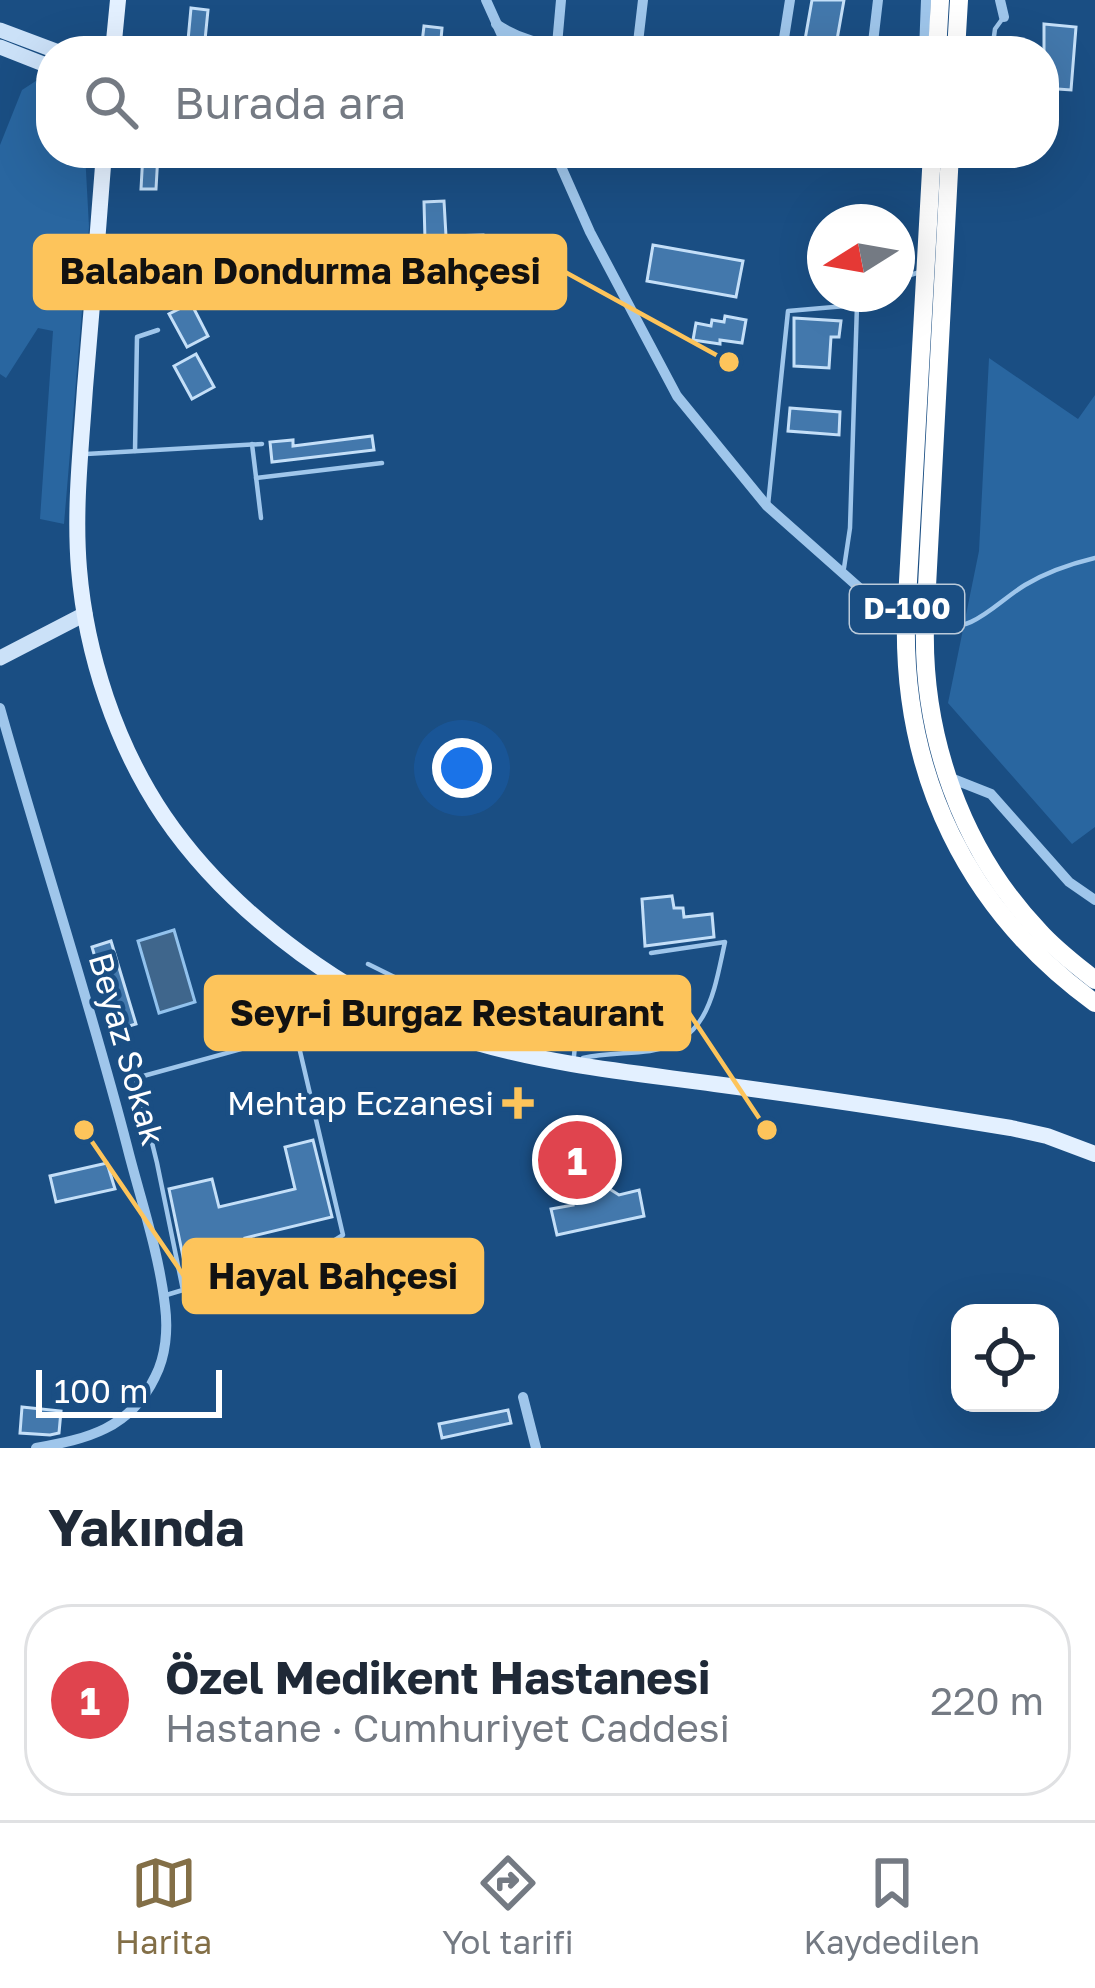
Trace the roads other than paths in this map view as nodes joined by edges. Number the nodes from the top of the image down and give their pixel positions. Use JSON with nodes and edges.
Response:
{"nodes":[{"id":1,"x":118,"y":0,"type":"edge"},
{"id":2,"x":486,"y":0,"type":"edge"},
{"id":3,"x":561,"y":0,"type":"edge"},
{"id":4,"x":644,"y":0,"type":"edge"},
{"id":5,"x":790,"y":0,"type":"edge"},
{"id":6,"x":878,"y":0,"type":"edge"},
{"id":7,"x":926,"y":0,"type":"edge"},
{"id":8,"x":940,"y":0,"type":"edge"},
{"id":9,"x":959,"y":0,"type":"edge"},
{"id":10,"x":995,"y":0,"type":"edge"},
{"id":11,"x":1004,"y":17,"type":"joint"},
{"id":12,"x":496,"y":24,"type":"junction"},
{"id":13,"x":0,"y":30,"type":"edge"},
{"id":14,"x":114,"y":36,"type":"edge"},
{"id":15,"x":502,"y":36,"type":"edge"},
{"id":16,"x":514,"y":36,"type":"edge"},
{"id":17,"x":553,"y":36,"type":"edge"},
{"id":18,"x":639,"y":36,"type":"edge"},
{"id":19,"x":784,"y":36,"type":"edge"},
{"id":20,"x":874,"y":36,"type":"edge"},
{"id":21,"x":925,"y":36,"type":"edge"},
{"id":22,"x":938,"y":36,"type":"edge"},
{"id":23,"x":957,"y":36,"type":"edge"},
{"id":24,"x":993,"y":36,"type":"edge"},
{"id":25,"x":36,"y":44,"type":"edge"},
{"id":26,"x":0,"y":47,"type":"edge"},
{"id":27,"x":36,"y":61,"type":"edge"},
{"id":28,"x":103,"y":168,"type":"edge"},
{"id":29,"x":562,"y":168,"type":"edge"},
{"id":30,"x":931,"y":168,"type":"edge"},
{"id":31,"x":949,"y":168,"type":"edge"},
{"id":32,"x":926,"y":270,"type":"junction"},
{"id":33,"x":915,"y":273,"type":"edge"},
{"id":34,"x":807,"y":309,"type":"edge"},
{"id":35,"x":857,"y":312,"type":"edge"},
{"id":36,"x":158,"y":330,"type":"dead end"},
{"id":37,"x":262,"y":443,"type":"dead end"},
{"id":38,"x":253,"y":444,"type":"junction"},
{"id":39,"x":135,"y":451,"type":"junction"},
{"id":40,"x":80,"y":454,"type":"junction"},
{"id":41,"x":382,"y":463,"type":"dead end"},
{"id":42,"x":256,"y":478,"type":"junction"},
{"id":43,"x":767,"y":506,"type":"junction"},
{"id":44,"x":261,"y":518,"type":"dead end"},
{"id":45,"x":1095,"y":558,"type":"edge"},
{"id":46,"x":844,"y":574,"type":"junction"},
{"id":47,"x":85,"y":614,"type":"junction"},
{"id":48,"x":916,"y":621,"type":"junction"},
{"id":49,"x":0,"y":658,"type":"edge"},
{"id":50,"x":0,"y":707,"type":"edge"},
{"id":51,"x":947,"y":777,"type":"junction"},
{"id":52,"x":1095,"y":900,"type":"edge"},
{"id":53,"x":651,"y":953,"type":"dead end"},
{"id":54,"x":368,"y":964,"type":"dead end"},
{"id":55,"x":1095,"y":980,"type":"edge"},
{"id":56,"x":1095,"y":1003,"type":"edge"},
{"id":57,"x":574,"y":1063,"type":"junction"},
{"id":58,"x":1095,"y":1154,"type":"edge"},
{"id":59,"x":183,"y":1290,"type":"junction"},
{"id":60,"x":163,"y":1296,"type":"junction"},
{"id":61,"x":524,"y":1397,"type":"dead end"},
{"id":62,"x":36,"y":1448,"type":"edge"},
{"id":63,"x":536,"y":1448,"type":"edge"}],
"edges":[{"from":1,"to":14,"type":"main road"},
{"from":2,"to":12,"type":"street"},
{"from":3,"to":17,"type":"street"},
{"from":4,"to":18,"type":"street"},
{"from":5,"to":19,"type":"street"},
{"from":6,"to":20,"type":"street"},
{"from":7,"to":21,"type":"street"},
{"from":8,"to":22,"type":"highway"},
{"from":9,"to":23,"type":"highway"},
{"from":10,"to":11,"type":"street"},
{"from":11,"to":24,"type":"lane"},
{"from":12,"to":15,"type":"street"},
{"from":12,"to":16,"type":"street"},
{"from":13,"to":25,"type":"street"},
{"from":26,"to":27,"type":"street"},
{"from":28,"to":40,"type":"main road"},
{"from":29,"to":43,"type":"street"},
{"from":30,"to":32,"type":"highway","number":"D-100"},
{"from":31,"to":48,"type":"highway","number":"D-100"},
{"from":32,"to":33,"type":"lane"},
{"from":32,"to":48,"type":"highway","number":"D-100"},
{"from":34,"to":43,"type":"lane"},
{"from":35,"to":46,"type":"lane"},
{"from":36,"to":39,"type":"lane"},
{"from":37,"to":38,"type":"lane"},
{"from":38,"to":39,"type":"lane"},
{"from":38,"to":42,"type":"lane"},
{"from":39,"to":40,"type":"lane"},
{"from":40,"to":47,"type":"main road"},
{"from":41,"to":42,"type":"lane"},
{"from":42,"to":44,"type":"lane"},
{"from":43,"to":46,"type":"street"},
{"from":45,"to":48,"type":"lane"},
{"from":46,"to":48,"type":"street"},
{"from":47,"to":49,"type":"street"},
{"from":47,"to":57,"type":"main road"},
{"from":48,"to":51,"type":"highway","number":"D-100"},
{"from":48,"to":56,"type":"highway","number":"D-100"},
{"from":50,"to":60,"type":"street","name":"Beyaz Sokak"},
{"from":51,"to":52,"type":"street"},
{"from":51,"to":55,"type":"highway","number":"D-100"},
{"from":53,"to":57,"type":"lane"},
{"from":54,"to":57,"type":"lane"},
{"from":57,"to":58,"type":"main road"},
{"from":59,"to":59,"type":"lane"},
{"from":59,"to":60,"type":"lane"},
{"from":60,"to":62,"type":"street","name":"Beyaz Sokak"},
{"from":61,"to":63,"type":"street"}]}
